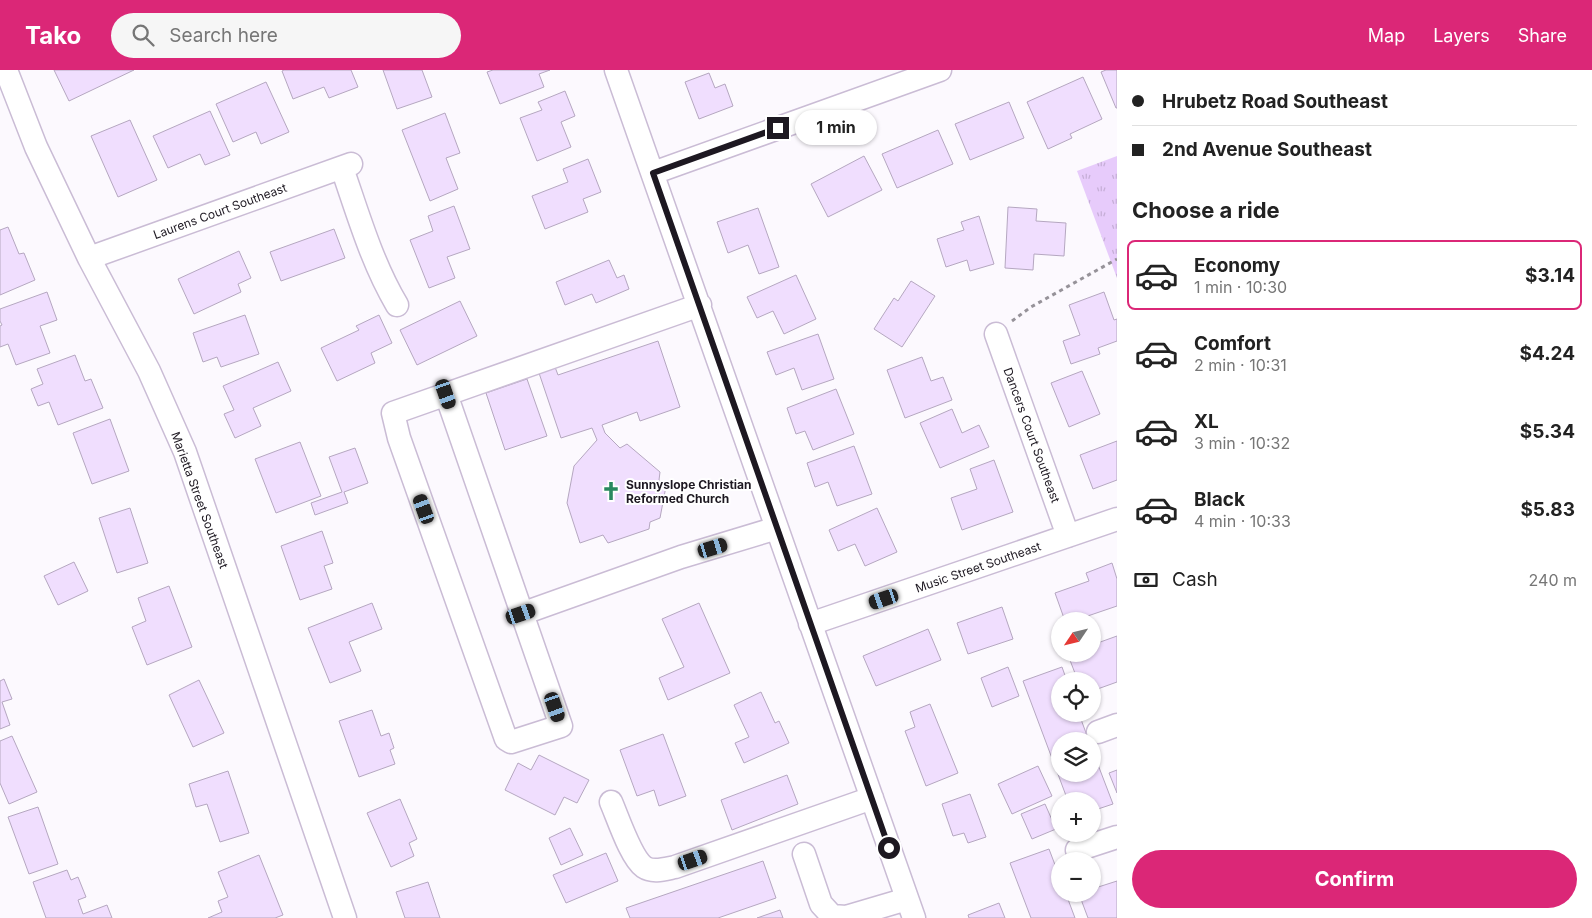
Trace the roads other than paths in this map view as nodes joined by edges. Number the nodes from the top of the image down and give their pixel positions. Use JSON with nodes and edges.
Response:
{"nodes":[{"id":1,"x":6,"y":70,"type":"edge"},
{"id":2,"x":616,"y":70,"type":"edge"},
{"id":3,"x":940,"y":70,"type":"edge"},
{"id":4,"x":653,"y":173,"type":"junction"},
{"id":5,"x":89,"y":258,"type":"junction"},
{"id":6,"x":397,"y":305,"type":"dead end"},
{"id":7,"x":700,"y":305,"type":"junction"},
{"id":8,"x":996,"y":334,"type":"road end"},
{"id":9,"x":446,"y":394,"type":"junction"},
{"id":10,"x":1117,"y":519,"type":"edge"},
{"id":11,"x":777,"y":528,"type":"junction"},
{"id":12,"x":1068,"y":536,"type":"junction"},
{"id":13,"x":521,"y":614,"type":"junction"},
{"id":14,"x":810,"y":624,"type":"junction"},
{"id":15,"x":872,"y":798,"type":"junction"},
{"id":16,"x":611,"y":802,"type":"dead end"},
{"id":17,"x":1117,"y":837,"type":"edge"},
{"id":18,"x":1077,"y":850,"type":"dead end"},
{"id":19,"x":804,"y":854,"type":"dead end"},
{"id":20,"x":911,"y":909,"type":"edge"},
{"id":21,"x":345,"y":918,"type":"edge"}],
"edges":[{"from":1,"to":5,"type":"street","name":"Marietta Street Southeast"},
{"from":2,"to":4,"type":"street"},
{"from":3,"to":4,"type":"street"},
{"from":4,"to":7,"type":"street"},
{"from":5,"to":6,"type":"street","name":"Laurens Court Southeast"},
{"from":5,"to":21,"type":"street","name":"Marietta Street Southeast"},
{"from":7,"to":9,"type":"street"},
{"from":7,"to":11,"type":"street"},
{"from":8,"to":12,"type":"street","name":"Dancers Court Southeast"},
{"from":9,"to":13,"type":"street"},
{"from":9,"to":13,"type":"street"},
{"from":10,"to":12,"type":"street","name":"Music Street Southeast"},
{"from":11,"to":13,"type":"street"},
{"from":11,"to":14,"type":"street"},
{"from":12,"to":14,"type":"street","name":"Music Street Southeast"},
{"from":14,"to":15,"type":"street"},
{"from":15,"to":16,"type":"street"},
{"from":15,"to":20,"type":"street"},
{"from":17,"to":18,"type":"street"},
{"from":19,"to":20,"type":"street"}]}
